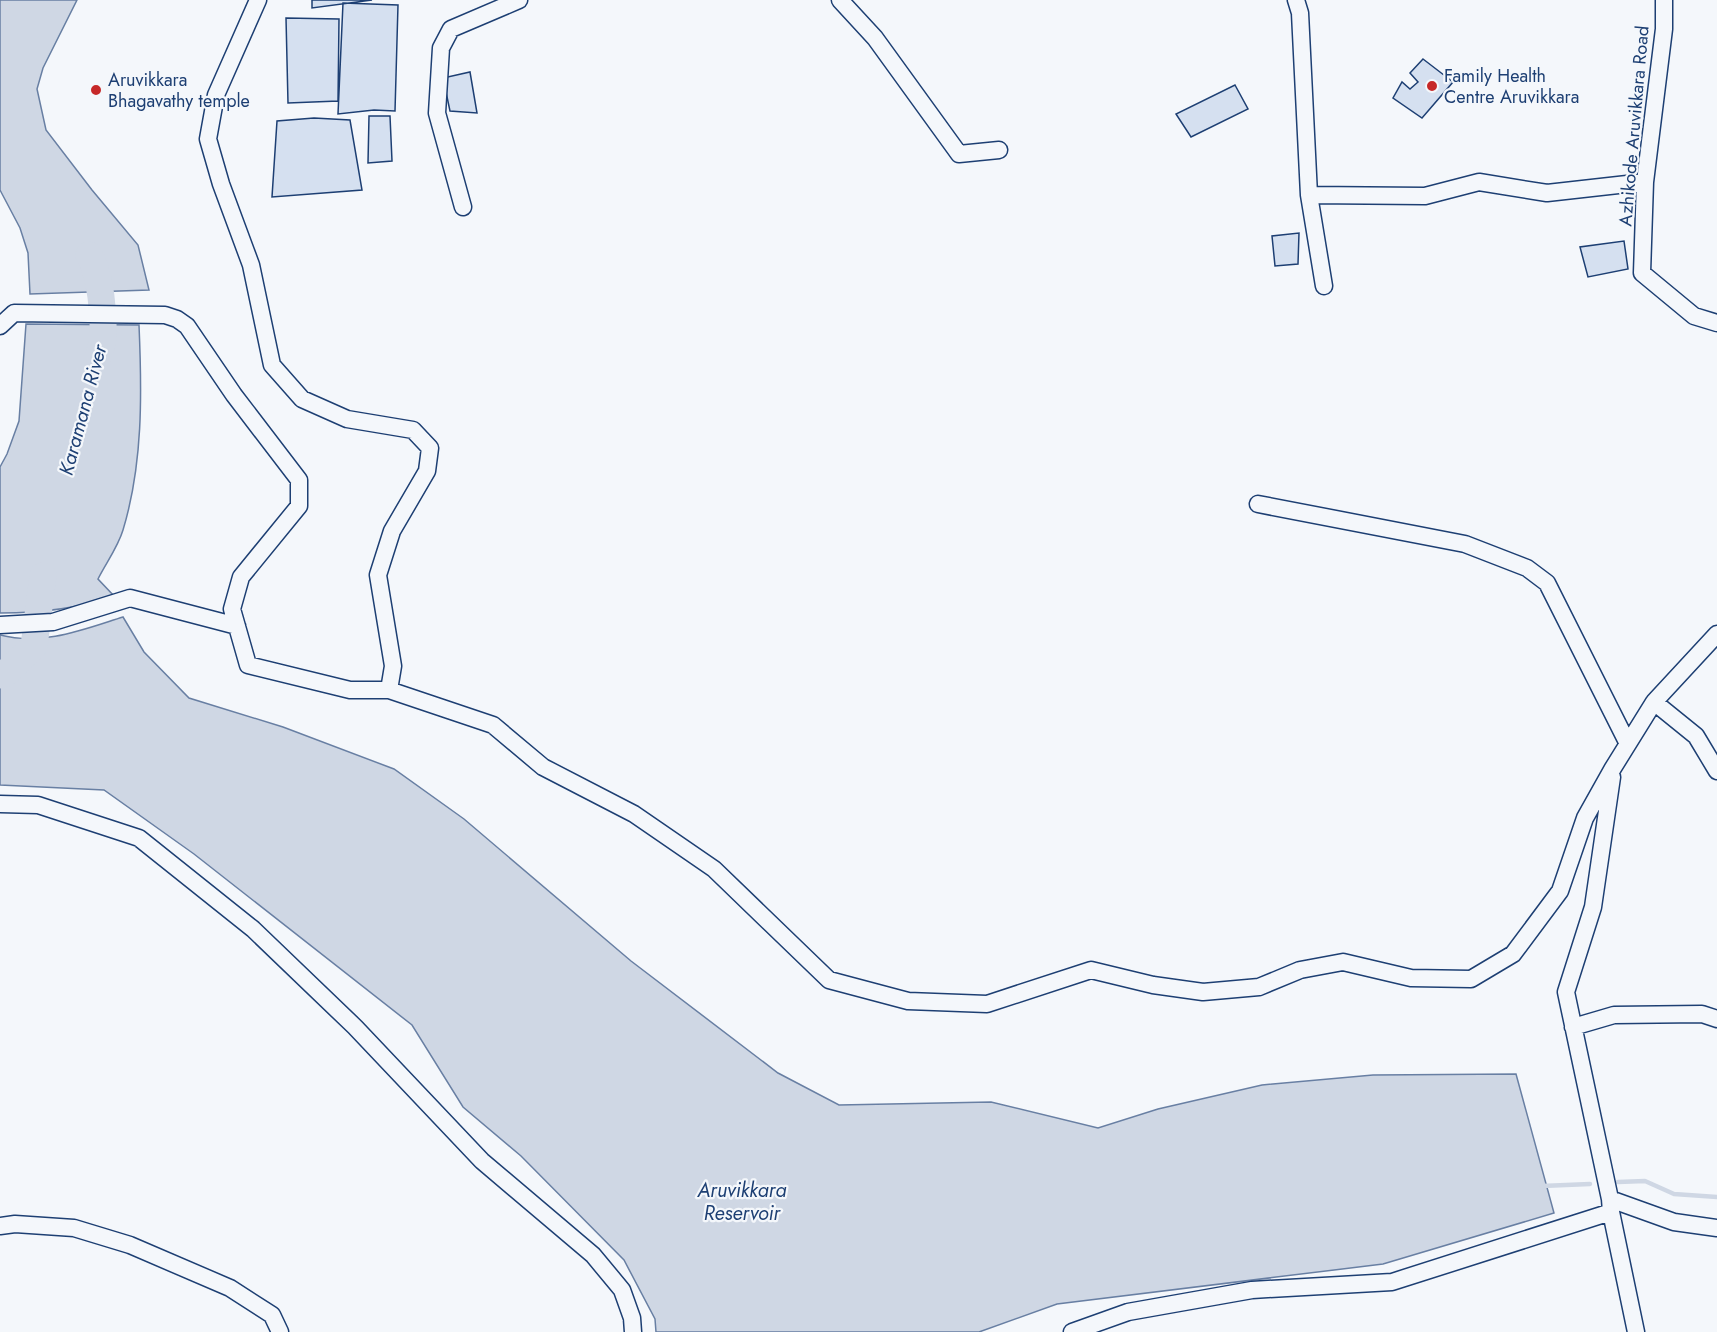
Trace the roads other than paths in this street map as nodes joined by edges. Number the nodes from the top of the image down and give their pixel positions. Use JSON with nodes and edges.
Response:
{"nodes":[{"id":1,"x":258,"y":0,"type":"edge"},
{"id":2,"x":519,"y":0,"type":"edge"},
{"id":3,"x":840,"y":0,"type":"edge"},
{"id":4,"x":1296,"y":0,"type":"edge"},
{"id":5,"x":1664,"y":0,"type":"edge"},
{"id":6,"x":999,"y":150,"type":"dead end"},
{"id":7,"x":1645,"y":182,"type":"junction"},
{"id":8,"x":1309,"y":195,"type":"junction"},
{"id":9,"x":463,"y":207,"type":"dead end"},
{"id":10,"x":1324,"y":286,"type":"dead end"},
{"id":11,"x":1717,"y":322,"type":"edge"},
{"id":12,"x":0,"y":326,"type":"edge"},
{"id":13,"x":1258,"y":504,"type":"dead end"},
{"id":14,"x":0,"y":626,"type":"edge"},
{"id":15,"x":237,"y":626,"type":"junction"},
{"id":16,"x":1717,"y":634,"type":"edge"},
{"id":17,"x":389,"y":690,"type":"junction"},
{"id":18,"x":1654,"y":702,"type":"junction"},
{"id":19,"x":1628,"y":744,"type":"junction"},
{"id":20,"x":1613,"y":768,"type":"junction"},
{"id":21,"x":1717,"y":771,"type":"edge"},
{"id":22,"x":0,"y":804,"type":"edge"},
{"id":23,"x":1717,"y":1019,"type":"edge"},
{"id":24,"x":1573,"y":1027,"type":"junction"},
{"id":25,"x":1611,"y":1205,"type":"junction"},
{"id":26,"x":0,"y":1226,"type":"edge"},
{"id":27,"x":1717,"y":1228,"type":"edge"},
{"id":28,"x":280,"y":1332,"type":"edge"},
{"id":29,"x":633,"y":1332,"type":"edge"},
{"id":30,"x":1072,"y":1332,"type":"edge"},
{"id":31,"x":1636,"y":1332,"type":"edge"}],
"edges":[{"from":1,"to":17,"type":"street"},
{"from":2,"to":9,"type":"street"},
{"from":3,"to":6,"type":"street"},
{"from":4,"to":8,"type":"street"},
{"from":5,"to":7,"type":"street","name":"Azhikode Aruvikkara Road"},
{"from":7,"to":8,"type":"street"},
{"from":7,"to":11,"type":"street","name":"Azhikode Aruvikkara Road"},
{"from":8,"to":10,"type":"street"},
{"from":12,"to":15,"type":"street"},
{"from":13,"to":19,"type":"street"},
{"from":14,"to":15,"type":"street"},
{"from":15,"to":17,"type":"street"},
{"from":16,"to":18,"type":"street"},
{"from":17,"to":20,"type":"street"},
{"from":18,"to":19,"type":"street"},
{"from":18,"to":21,"type":"street"},
{"from":19,"to":20,"type":"street"},
{"from":20,"to":24,"type":"street"},
{"from":22,"to":29,"type":"street"},
{"from":23,"to":24,"type":"street"},
{"from":24,"to":25,"type":"street"},
{"from":25,"to":27,"type":"street"},
{"from":25,"to":30,"type":"street"},
{"from":25,"to":31,"type":"street"},
{"from":26,"to":28,"type":"street"}]}
